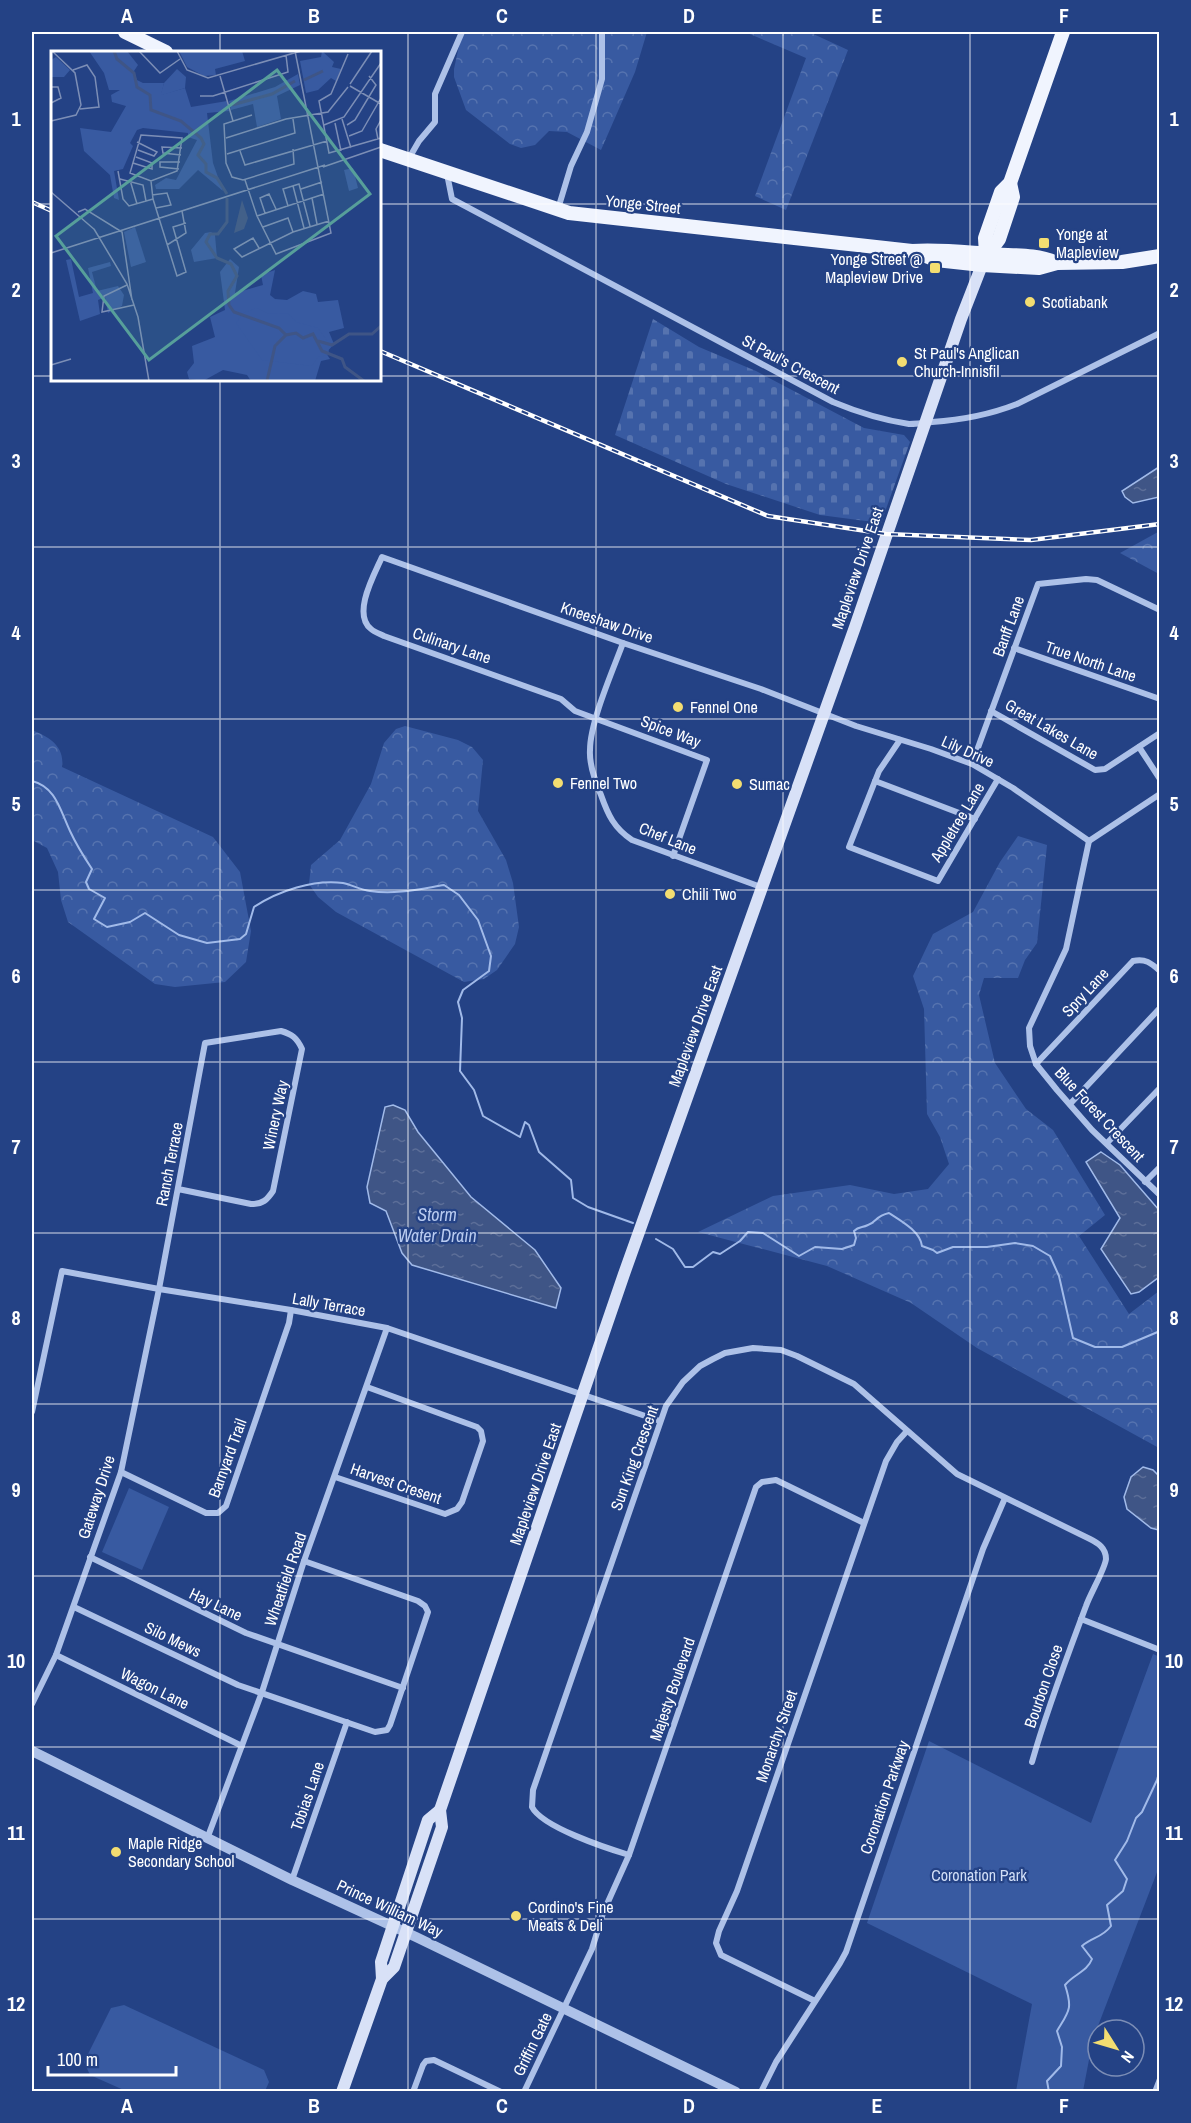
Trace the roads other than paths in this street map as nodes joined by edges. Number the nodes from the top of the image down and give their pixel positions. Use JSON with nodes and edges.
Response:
{"nodes":[{"id":1,"x":125,"y":32,"type":"edge"},
{"id":2,"x":462,"y":32,"type":"edge"},
{"id":3,"x":602,"y":32,"type":"edge"},
{"id":4,"x":1063,"y":32,"type":"edge"},
{"id":5,"x":164,"y":51,"type":"edge"},
{"id":6,"x":381,"y":150,"type":"edge"},
{"id":7,"x":408,"y":160,"type":"junction"},
{"id":8,"x":447,"y":173,"type":"junction"},
{"id":9,"x":558,"y":209,"type":"junction"},
{"id":10,"x":1160,"y":256,"type":"edge"},
{"id":11,"x":984,"y":260,"type":"junction"},
{"id":12,"x":1160,"y":333,"type":"edge"},
{"id":13,"x":926,"y":423,"type":"junction"},
{"id":14,"x":382,"y":557,"type":"joint"},
{"id":15,"x":1160,"y":610,"type":"edge"},
{"id":16,"x":623,"y":643,"type":"junction"},
{"id":17,"x":1014,"y":648,"type":"junction"},
{"id":18,"x":1160,"y":699,"type":"edge"},
{"id":19,"x":991,"y":711,"type":"junction"},
{"id":20,"x":824,"y":712,"type":"junction"},
{"id":21,"x":597,"y":717,"type":"junction"},
{"id":22,"x":1160,"y":733,"type":"edge"},
{"id":23,"x":900,"y":740,"type":"junction"},
{"id":24,"x":1139,"y":747,"type":"junction"},
{"id":25,"x":972,"y":764,"type":"junction"},
{"id":26,"x":998,"y":779,"type":"junction"},
{"id":27,"x":1160,"y":779,"type":"edge"},
{"id":28,"x":875,"y":781,"type":"junction"},
{"id":29,"x":1160,"y":794,"type":"edge"},
{"id":30,"x":975,"y":819,"type":"junction"},
{"id":31,"x":1089,"y":841,"type":"junction"},
{"id":32,"x":673,"y":856,"type":"junction"},
{"id":33,"x":761,"y":887,"type":"junction"},
{"id":34,"x":1160,"y":896,"type":"edge"},
{"id":35,"x":1160,"y":903,"type":"edge"},
{"id":36,"x":1160,"y":971,"type":"edge"},
{"id":37,"x":1160,"y":1008,"type":"edge"},
{"id":38,"x":205,"y":1043,"type":"joint"},
{"id":39,"x":1036,"y":1064,"type":"junction"},
{"id":40,"x":1160,"y":1088,"type":"edge"},
{"id":41,"x":1070,"y":1104,"type":"junction"},
{"id":42,"x":1107,"y":1143,"type":"junction"},
{"id":43,"x":1160,"y":1167,"type":"edge"},
{"id":44,"x":1145,"y":1182,"type":"junction"},
{"id":45,"x":178,"y":1189,"type":"junction"},
{"id":46,"x":1160,"y":1195,"type":"edge"},
{"id":47,"x":159,"y":1289,"type":"junction"},
{"id":48,"x":291,"y":1310,"type":"junction"},
{"id":49,"x":387,"y":1328,"type":"junction"},
{"id":50,"x":367,"y":1387,"type":"junction"},
{"id":51,"x":584,"y":1394,"type":"junction"},
{"id":52,"x":32,"y":1412,"type":"edge"},
{"id":53,"x":660,"y":1421,"type":"junction"},
{"id":54,"x":907,"y":1431,"type":"junction"},
{"id":55,"x":121,"y":1472,"type":"junction"},
{"id":56,"x":335,"y":1477,"type":"junction"},
{"id":57,"x":1005,"y":1498,"type":"junction"},
{"id":58,"x":864,"y":1523,"type":"junction"},
{"id":59,"x":90,"y":1557,"type":"junction"},
{"id":60,"x":304,"y":1561,"type":"junction"},
{"id":61,"x":74,"y":1607,"type":"junction"},
{"id":62,"x":1081,"y":1619,"type":"junction"},
{"id":63,"x":278,"y":1645,"type":"junction"},
{"id":64,"x":1160,"y":1650,"type":"edge"},
{"id":65,"x":56,"y":1655,"type":"junction"},
{"id":66,"x":403,"y":1688,"type":"junction"},
{"id":67,"x":262,"y":1692,"type":"junction"},
{"id":68,"x":32,"y":1704,"type":"edge"},
{"id":69,"x":347,"y":1722,"type":"junction"},
{"id":70,"x":242,"y":1746,"type":"junction"},
{"id":71,"x":32,"y":1751,"type":"edge"},
{"id":72,"x":1032,"y":1762,"type":"dead end"},
{"id":73,"x":440,"y":1810,"type":"junction"},
{"id":74,"x":207,"y":1839,"type":"junction"},
{"id":75,"x":629,"y":1855,"type":"junction"},
{"id":76,"x":292,"y":1880,"type":"junction"},
{"id":77,"x":393,"y":1926,"type":"junction"},
{"id":78,"x":406,"y":1932,"type":"junction"},
{"id":79,"x":382,"y":1979,"type":"junction"},
{"id":80,"x":815,"y":2001,"type":"junction"},
{"id":81,"x":565,"y":2008,"type":"junction"},
{"id":82,"x":1160,"y":2079,"type":"edge"},
{"id":83,"x":342,"y":2091,"type":"edge"},
{"id":84,"x":413,"y":2091,"type":"edge"},
{"id":85,"x":501,"y":2091,"type":"edge"},
{"id":86,"x":524,"y":2091,"type":"edge"},
{"id":87,"x":736,"y":2091,"type":"edge"},
{"id":88,"x":761,"y":2091,"type":"edge"},
{"id":89,"x":1155,"y":2091,"type":"edge"}],
"edges":[{"from":1,"to":5,"type":"main road"},
{"from":2,"to":7,"type":"street"},
{"from":3,"to":9,"type":"street"},
{"from":4,"to":11,"type":"main road","name":"Mapleview Drive East"},
{"from":6,"to":7,"type":"main road","name":"Yonge Street"},
{"from":7,"to":8,"type":"main road","name":"Yonge Street"},
{"from":8,"to":9,"type":"main road","name":"Yonge Street"},
{"from":8,"to":13,"type":"street","name":"St Paul's Crescent"},
{"from":9,"to":11,"type":"main road","name":"Yonge Street"},
{"from":10,"to":11,"type":"main road","name":"Yonge Street"},
{"from":11,"to":13,"type":"main road","name":"Mapleview Drive East"},
{"from":12,"to":13,"type":"street","name":"St Paul's Crescent"},
{"from":13,"to":20,"type":"main road","name":"Mapleview Drive East"},
{"from":14,"to":16,"type":"street","name":"Kneeshaw Drive"},
{"from":14,"to":21,"type":"street","name":"Culinary Lane"},
{"from":15,"to":17,"type":"street","name":"Banff Lane"},
{"from":16,"to":20,"type":"street","name":"Kneeshaw Drive"},
{"from":16,"to":21,"type":"street","name":"Chef Lane"},
{"from":17,"to":18,"type":"street","name":"True North Lane"},
{"from":17,"to":19,"type":"street","name":"Banff Lane"},
{"from":19,"to":24,"type":"street","name":"Great Lakes Lane"},
{"from":19,"to":25,"type":"street","name":"Banff Lane"},
{"from":20,"to":23,"type":"street","name":"Lily Drive"},
{"from":20,"to":33,"type":"main road","name":"Mapleview Drive East"},
{"from":21,"to":32,"type":"street","name":"Chef Lane"},
{"from":21,"to":32,"type":"street","name":"Spice Way"},
{"from":22,"to":24,"type":"street","name":"Great Lakes Lane"},
{"from":23,"to":25,"type":"street","name":"Lily Drive"},
{"from":23,"to":28,"type":"street","name":"Appletree Lane"},
{"from":24,"to":27,"type":"street"},
{"from":25,"to":26,"type":"street","name":"Lily Drive"},
{"from":26,"to":30,"type":"street","name":"Appletree Lane"},
{"from":26,"to":31,"type":"street","name":"Lily Drive"},
{"from":28,"to":30,"type":"street"},
{"from":28,"to":30,"type":"street","name":"Appletree Lane"},
{"from":29,"to":31,"type":"street"},
{"from":31,"to":39,"type":"street","name":"Blue Forest Crescent"},
{"from":32,"to":33,"type":"street","name":"Chef Lane"},
{"from":33,"to":51,"type":"main road","name":"Mapleview Drive East"},
{"from":34,"to":35,"type":"street"},
{"from":36,"to":39,"type":"street","name":"Spry Lane"},
{"from":37,"to":41,"type":"street"},
{"from":38,"to":45,"type":"street","name":"Ranch Terrace"},
{"from":38,"to":45,"type":"street","name":"Winery Way"},
{"from":39,"to":41,"type":"street","name":"Blue Forest Crescent"},
{"from":40,"to":42,"type":"street"},
{"from":41,"to":42,"type":"street","name":"Blue Forest Crescent"},
{"from":42,"to":44,"type":"street","name":"Blue Forest Crescent"},
{"from":43,"to":44,"type":"street"},
{"from":44,"to":46,"type":"street","name":"Blue Forest Crescent"},
{"from":45,"to":47,"type":"street","name":"Ranch Terrace"},
{"from":47,"to":48,"type":"street","name":"Lally Terrace"},
{"from":47,"to":52,"type":"street","name":"Lally Terrace"},
{"from":47,"to":55,"type":"street","name":"Gateway Drive"},
{"from":48,"to":49,"type":"street","name":"Lally Terrace"},
{"from":48,"to":55,"type":"street","name":"Barnyard Trail"},
{"from":49,"to":50,"type":"street","name":"Wheatfield Road"},
{"from":49,"to":51,"type":"street","name":"Lally Terrace"},
{"from":50,"to":56,"type":"street","name":"Wheatfield Road"},
{"from":50,"to":56,"type":"street","name":"Harvest Cresent"},
{"from":51,"to":53,"type":"street","name":"Lally Terrace"},
{"from":51,"to":73,"type":"main road","name":"Mapleview Drive East"},
{"from":53,"to":54,"type":"street","name":"Sun King Crescent"},
{"from":53,"to":75,"type":"street","name":"Sun King Crescent"},
{"from":54,"to":57,"type":"street","name":"Sun King Crescent"},
{"from":54,"to":58,"type":"street","name":"Monarchy Street"},
{"from":55,"to":59,"type":"street","name":"Gateway Drive"},
{"from":56,"to":60,"type":"street","name":"Wheatfield Road"},
{"from":57,"to":62,"type":"street","name":"Sun King Crescent"},
{"from":57,"to":80,"type":"street","name":"Coronation Parkway"},
{"from":58,"to":75,"type":"street","name":"Majesty Boulevard"},
{"from":58,"to":80,"type":"street","name":"Monarchy Street"},
{"from":59,"to":61,"type":"street","name":"Gateway Drive"},
{"from":59,"to":63,"type":"street","name":"Hay Lane"},
{"from":60,"to":63,"type":"street","name":"Wheatfield Road"},
{"from":60,"to":66,"type":"street"},
{"from":61,"to":65,"type":"street","name":"Gateway Drive"},
{"from":61,"to":67,"type":"street","name":"Silo Mews"},
{"from":62,"to":64,"type":"street"},
{"from":62,"to":72,"type":"street","name":"Bourbon Close"},
{"from":63,"to":66,"type":"street","name":"Hay Lane"},
{"from":63,"to":67,"type":"street","name":"Wheatfield Road"},
{"from":65,"to":68,"type":"street","name":"Gateway Drive"},
{"from":65,"to":70,"type":"street","name":"Wagon Lane"},
{"from":66,"to":69,"type":"street","name":"Silo Mews"},
{"from":67,"to":69,"type":"street","name":"Silo Mews"},
{"from":67,"to":70,"type":"street","name":"Wheatfield Road"},
{"from":69,"to":76,"type":"street","name":"Tobias Lane"},
{"from":70,"to":74,"type":"street","name":"Wheatfield Road"},
{"from":71,"to":74,"type":"street","name":"Prince William Way"},
{"from":73,"to":77,"type":"main road","name":"Mapleview Drive East"},
{"from":73,"to":78,"type":"main road","name":"Mapleview Drive East"},
{"from":74,"to":76,"type":"street","name":"Prince William Way"},
{"from":75,"to":81,"type":"street","name":"Majesty Boulevard"},
{"from":76,"to":77,"type":"street","name":"Prince William Way"},
{"from":77,"to":78,"type":"street","name":"Prince William Way"},
{"from":77,"to":79,"type":"main road","name":"Mapleview Drive East"},
{"from":78,"to":79,"type":"main road","name":"Mapleview Drive East"},
{"from":78,"to":81,"type":"street","name":"Prince William Way"},
{"from":79,"to":83,"type":"main road","name":"Mapleview Drive East"},
{"from":80,"to":88,"type":"street","name":"Coronation Parkway"},
{"from":81,"to":86,"type":"street","name":"Griffin Gate"},
{"from":81,"to":87,"type":"street","name":"Prince William Way"},
{"from":82,"to":89,"type":"street"},
{"from":84,"to":85,"type":"street"}]}
